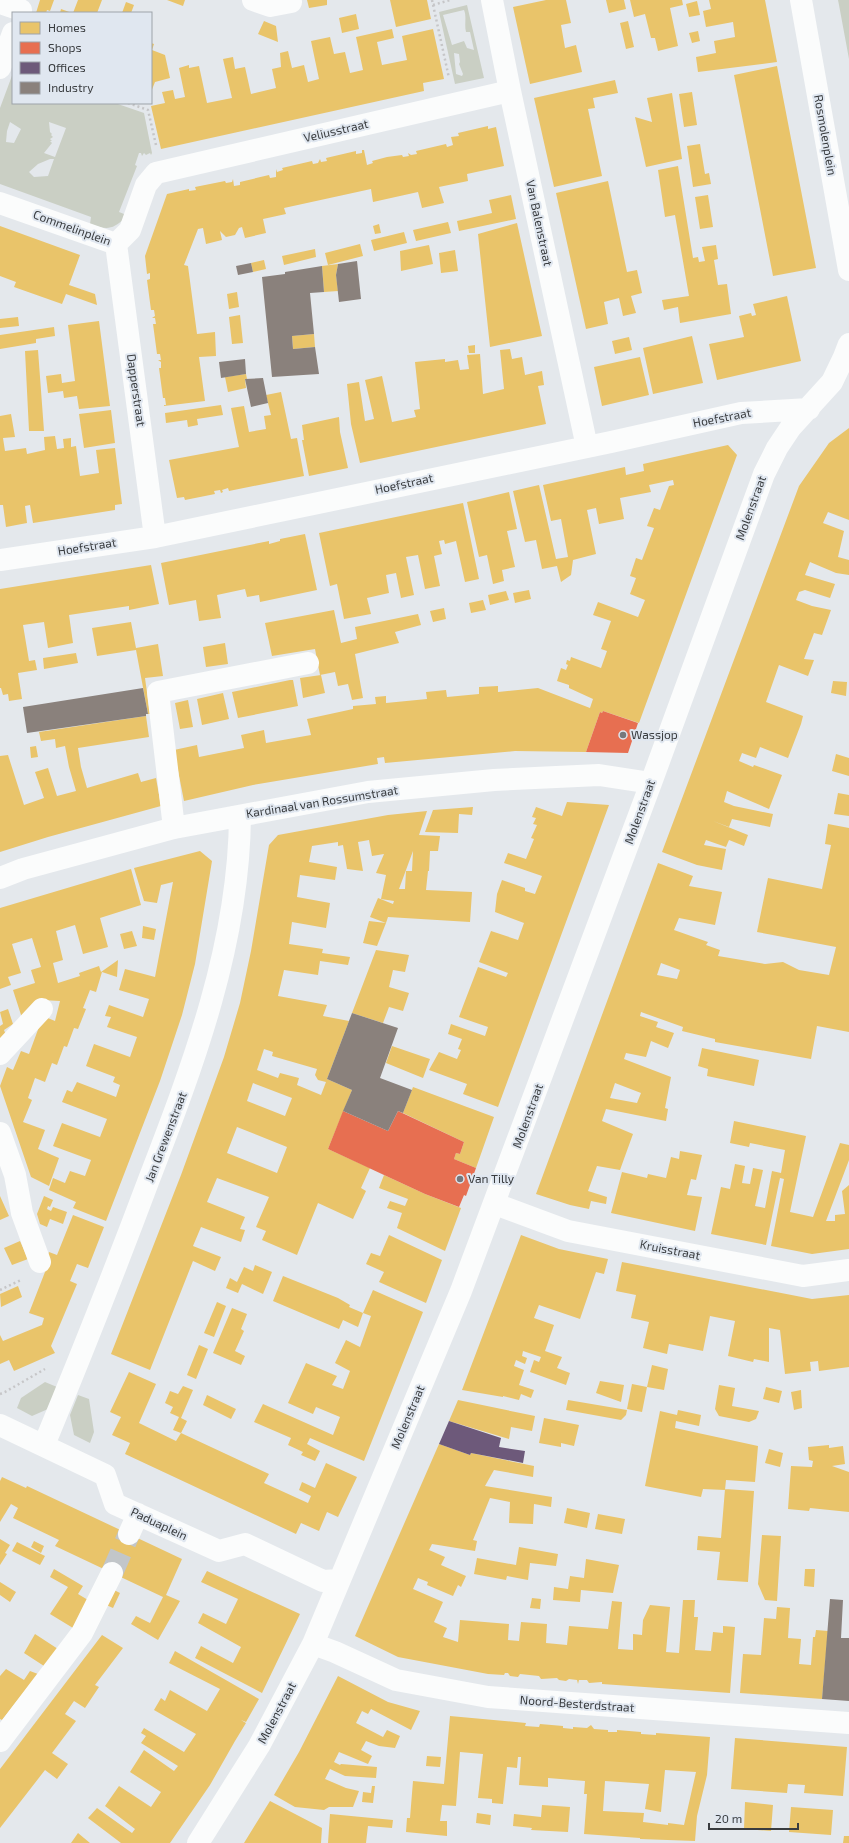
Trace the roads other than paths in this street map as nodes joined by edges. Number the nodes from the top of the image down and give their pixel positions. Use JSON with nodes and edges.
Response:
{"nodes":[{"id":1,"x":253,"y":0,"type":"edge"},
{"id":2,"x":492,"y":0,"type":"edge"},
{"id":3,"x":801,"y":0,"type":"edge"},
{"id":4,"x":0,"y":2,"type":"edge"},
{"id":5,"x":291,"y":2,"type":"dead end"},
{"id":6,"x":22,"y":8,"type":"edge"},
{"id":7,"x":12,"y":36,"type":"edge"},
{"id":8,"x":2,"y":62,"type":"edge"},
{"id":9,"x":510,"y":91,"type":"junction"},
{"id":10,"x":162,"y":171,"type":"joint"},
{"id":11,"x":0,"y":203,"type":"edge"},
{"id":12,"x":116,"y":244,"type":"junction"},
{"id":13,"x":849,"y":270,"type":"edge"},
{"id":14,"x":849,"y":344,"type":"edge"},
{"id":15,"x":841,"y":380,"type":"edge"},
{"id":16,"x":808,"y":409,"type":"junction"},
{"id":17,"x":588,"y":447,"type":"junction"},
{"id":18,"x":155,"y":537,"type":"junction"},
{"id":19,"x":0,"y":560,"type":"edge"},
{"id":20,"x":308,"y":663,"type":"dead end"},
{"id":21,"x":651,"y":783,"type":"junction"},
{"id":22,"x":240,"y":816,"type":"junction"},
{"id":23,"x":174,"y":828,"type":"junction"},
{"id":24,"x":0,"y":878,"type":"edge"},
{"id":25,"x":42,"y":1009,"type":"dead end"},
{"id":26,"x":0,"y":1054,"type":"edge"},
{"id":27,"x":0,"y":1133,"type":"edge"},
{"id":28,"x":495,"y":1204,"type":"junction"},
{"id":29,"x":40,"y":1262,"type":"dead end"},
{"id":30,"x":849,"y":1270,"type":"edge"},
{"id":31,"x":0,"y":1425,"type":"edge"},
{"id":32,"x":44,"y":1445,"type":"junction"},
{"id":33,"x":138,"y":1514,"type":"junction"},
{"id":34,"x":129,"y":1534,"type":"tunnel mouth"},
{"id":35,"x":112,"y":1573,"type":"tunnel mouth"},
{"id":36,"x":339,"y":1580,"type":"junction"},
{"id":37,"x":313,"y":1644,"type":"junction"},
{"id":38,"x":849,"y":1723,"type":"edge"},
{"id":39,"x":0,"y":1741,"type":"edge"},
{"id":40,"x":198,"y":1843,"type":"edge"}],
"edges":[{"from":1,"to":5,"type":"street"},
{"from":2,"to":9,"type":"street","name":"Van Balenstraat"},
{"from":3,"to":13,"type":"street","name":"Rosmolenplein"},
{"from":4,"to":6,"type":"street"},
{"from":7,"to":8,"type":"street"},
{"from":9,"to":10,"type":"street","name":"Veliusstraat"},
{"from":9,"to":17,"type":"street","name":"Van Balenstraat"},
{"from":10,"to":12,"type":"street","name":"Commelinplein"},
{"from":11,"to":12,"type":"street","name":"Commelinplein"},
{"from":12,"to":18,"type":"street","name":"Dapperstraat"},
{"from":14,"to":15,"type":"street"},
{"from":15,"to":16,"type":"street","name":"Molenstraat"},
{"from":16,"to":17,"type":"street","name":"Hoefstraat"},
{"from":16,"to":21,"type":"street","name":"Molenstraat"},
{"from":17,"to":18,"type":"street","name":"Hoefstraat"},
{"from":18,"to":19,"type":"street","name":"Hoefstraat"},
{"from":20,"to":23,"type":"street"},
{"from":21,"to":22,"type":"street","name":"Kardinaal van Rossumstraat"},
{"from":21,"to":28,"type":"street","name":"Molenstraat"},
{"from":22,"to":23,"type":"street","name":"Kardinaal van Rossumstraat"},
{"from":22,"to":32,"type":"street","name":"Jan Grewenstraat"},
{"from":23,"to":24,"type":"street","name":"Kardinaal van Rossumstraat"},
{"from":25,"to":26,"type":"street"},
{"from":27,"to":29,"type":"street"},
{"from":28,"to":30,"type":"street","name":"Kruisstraat"},
{"from":28,"to":36,"type":"street","name":"Molenstraat"},
{"from":31,"to":32,"type":"street","name":"Paduaplein"},
{"from":32,"to":33,"type":"street","name":"Paduaplein"},
{"from":33,"to":34,"type":"street"},
{"from":33,"to":36,"type":"street","name":"Paduaplein"},
{"from":35,"to":39,"type":"street"},
{"from":36,"to":37,"type":"street","name":"Molenstraat"},
{"from":37,"to":38,"type":"street","name":"Noord-Besterdstraat"},
{"from":37,"to":40,"type":"street","name":"Molenstraat"}]}
